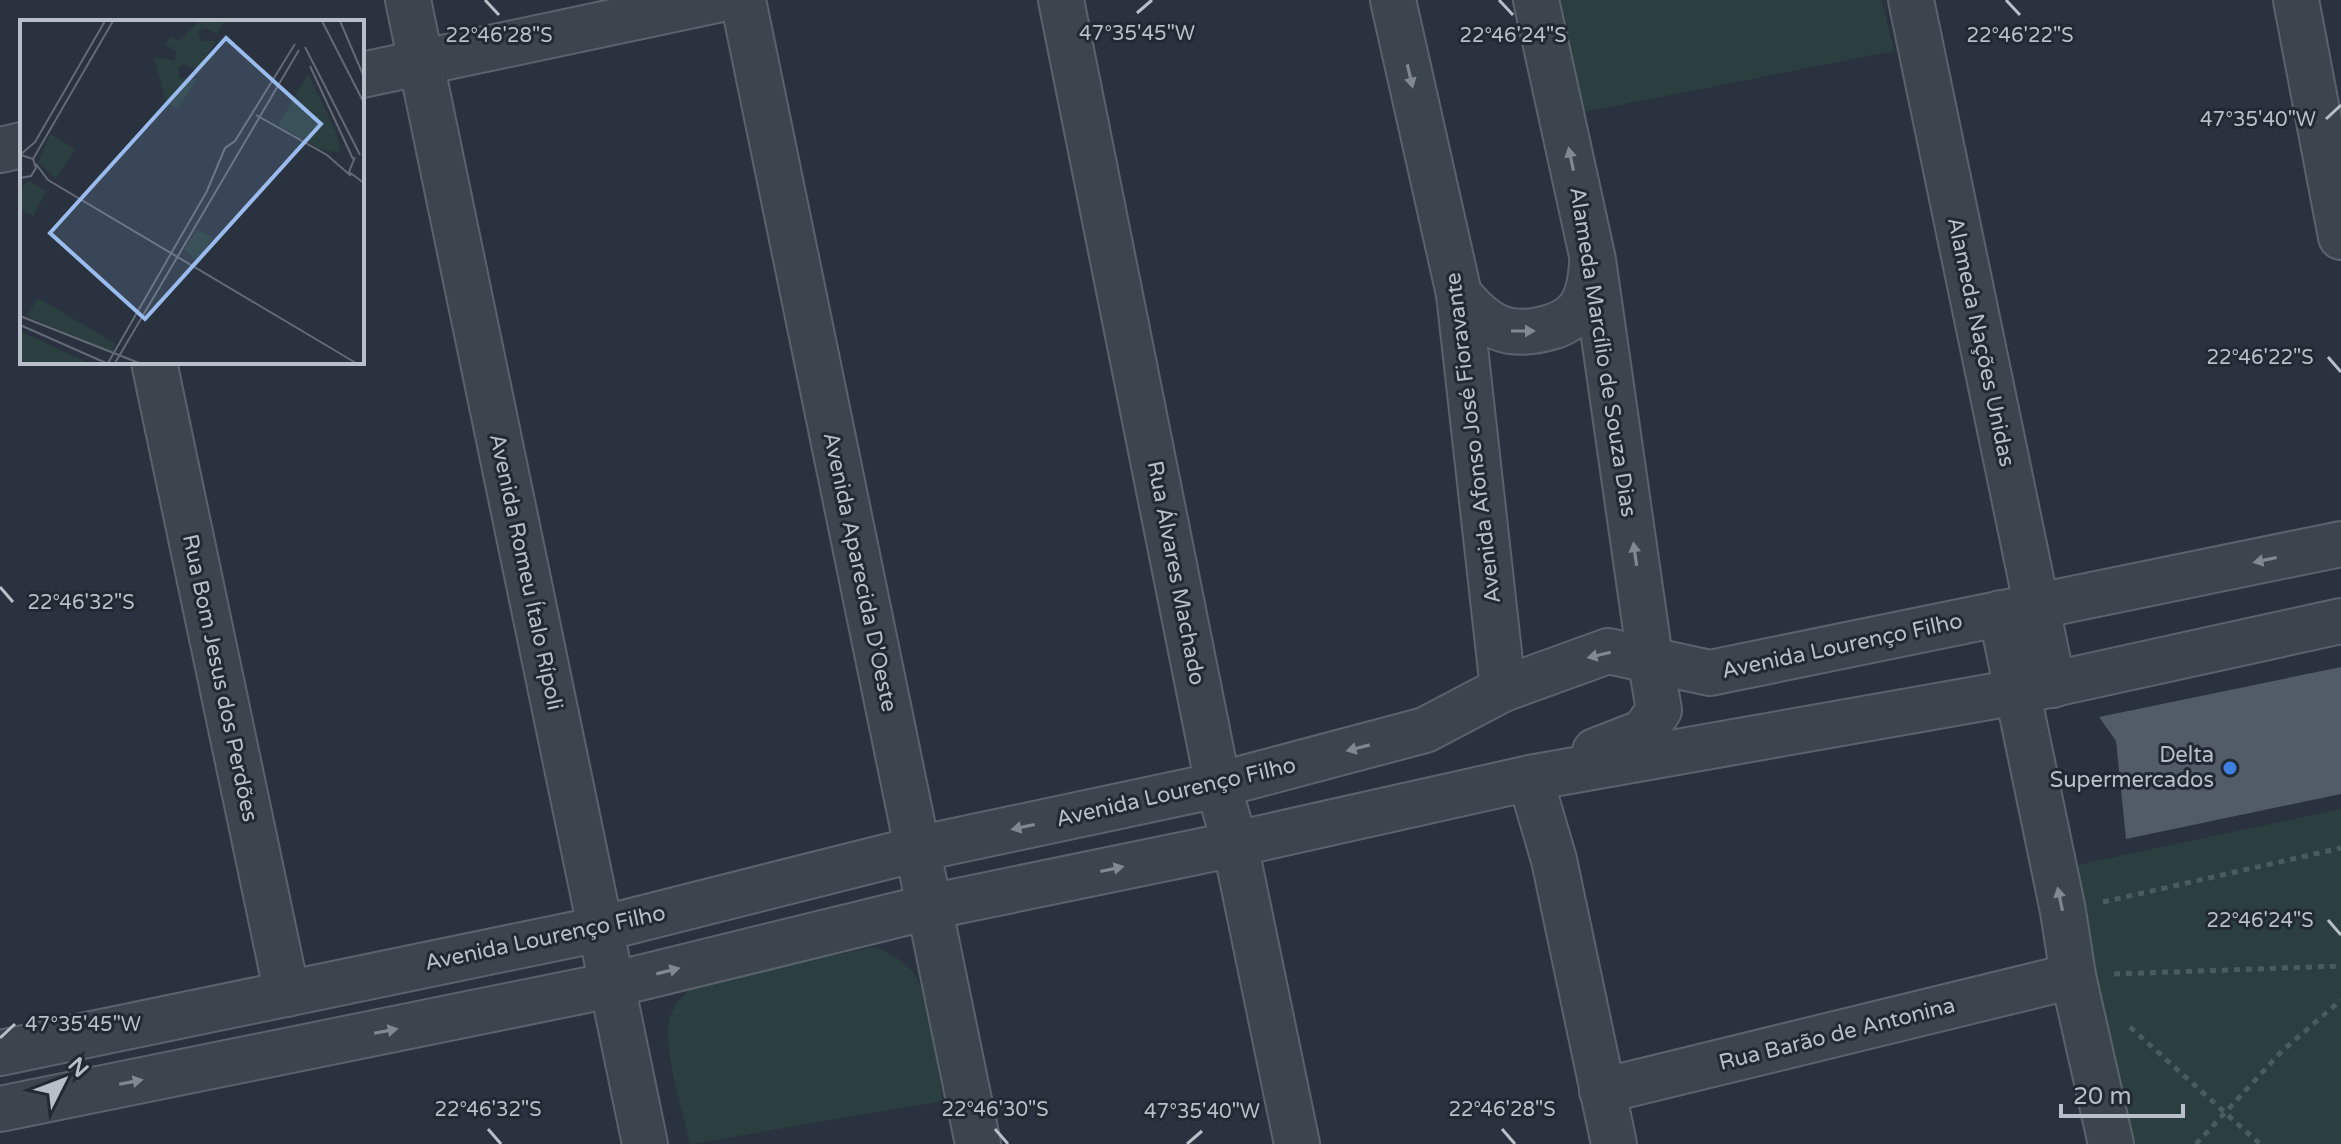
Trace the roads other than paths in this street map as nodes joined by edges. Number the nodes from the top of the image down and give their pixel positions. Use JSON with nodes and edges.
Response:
{"nodes":[{"id":1,"x":408,"y":0,"type":"edge"},
{"id":2,"x":717,"y":0,"type":"edge"},
{"id":3,"x":743,"y":0,"type":"edge"},
{"id":4,"x":1061,"y":0,"type":"edge"},
{"id":5,"x":1393,"y":0,"type":"edge"},
{"id":6,"x":1536,"y":0,"type":"edge"},
{"id":7,"x":1911,"y":0,"type":"edge"},
{"id":8,"x":2296,"y":0,"type":"edge"},
{"id":9,"x":421,"y":62,"type":"junction"},
{"id":10,"x":364,"y":75,"type":"edge"},
{"id":11,"x":20,"y":145,"type":"edge"},
{"id":12,"x":0,"y":150,"type":"edge"},
{"id":13,"x":2341,"y":237,"type":"edge"},
{"id":14,"x":1593,"y":260,"type":"junction"},
{"id":15,"x":1459,"y":294,"type":"junction"},
{"id":16,"x":154,"y":364,"type":"edge"},
{"id":17,"x":2341,"y":544,"type":"edge"},
{"id":18,"x":2018,"y":610,"type":"junction"},
{"id":19,"x":2341,"y":621,"type":"edge"},
{"id":20,"x":1650,"y":658,"type":"junction"},
{"id":21,"x":2035,"y":688,"type":"junction"},
{"id":22,"x":1503,"y":689,"type":"junction"},
{"id":23,"x":1530,"y":778,"type":"junction"},
{"id":24,"x":1218,"y":785,"type":"junction"},
{"id":25,"x":1235,"y":844,"type":"junction"},
{"id":26,"x":917,"y":849,"type":"junction"},
{"id":27,"x":929,"y":907,"type":"junction"},
{"id":28,"x":600,"y":929,"type":"junction"},
{"id":29,"x":2073,"y":976,"type":"junction"},
{"id":30,"x":611,"y":985,"type":"junction"},
{"id":31,"x":287,"y":994,"type":"junction"},
{"id":32,"x":0,"y":1053,"type":"edge"},
{"id":33,"x":1602,"y":1091,"type":"junction"},
{"id":34,"x":0,"y":1109,"type":"edge"},
{"id":35,"x":645,"y":1144,"type":"edge"},
{"id":36,"x":978,"y":1144,"type":"edge"},
{"id":37,"x":1297,"y":1144,"type":"edge"},
{"id":38,"x":1614,"y":1144,"type":"edge"},
{"id":39,"x":2111,"y":1144,"type":"edge"}],
"edges":[{"from":1,"to":9,"type":"street","name":"Avenida Romeu Ítalo Rípoli"},
{"from":2,"to":9,"type":"street"},
{"from":3,"to":26,"type":"street","name":"Avenida Aparecida D'Oeste"},
{"from":4,"to":24,"type":"street","name":"Rua Álvares Machado"},
{"from":5,"to":15,"type":"street","name":"Avenida Afonso José Fioravante","one_way":true},
{"from":14,"to":6,"type":"street","name":"Alameda Marcílio de Souza Dias","one_way":true},
{"from":7,"to":18,"type":"street","name":"Alameda Nações Unidas"},
{"from":8,"to":13,"type":"street"},
{"from":9,"to":10,"type":"street"},
{"from":9,"to":28,"type":"street","name":"Avenida Romeu Ítalo Rípoli"},
{"from":11,"to":12,"type":"street"},
{"from":15,"to":14,"type":"street","one_way":true},
{"from":20,"to":14,"type":"street","name":"Alameda Marcílio de Souza Dias","one_way":true},
{"from":15,"to":22,"type":"street","name":"Avenida Afonso José Fioravante"},
{"from":16,"to":31,"type":"street","name":"Rua Bom Jesus dos Perdões"},
{"from":17,"to":18,"type":"street","name":"Avenida Lourenço Filho","one_way":true},
{"from":18,"to":20,"type":"street","name":"Avenida Lourenço Filho"},
{"from":18,"to":21,"type":"street","name":"Alameda Nações Unidas"},
{"from":19,"to":21,"type":"street"},
{"from":20,"to":22,"type":"street","name":"Avenida Lourenço Filho","one_way":true},
{"from":20,"to":23,"type":"street","name":"Alameda Marcílio de Souza Dias"},
{"from":21,"to":23,"type":"street"},
{"from":29,"to":21,"type":"street","name":"Alameda Nações Unidas","one_way":true},
{"from":22,"to":24,"type":"street","name":"Avenida Lourenço Filho","one_way":true},
{"from":23,"to":25,"type":"street"},
{"from":23,"to":33,"type":"street"},
{"from":24,"to":25,"type":"street","name":"Rua Álvares Machado"},
{"from":24,"to":26,"type":"street","name":"Avenida Lourenço Filho","one_way":true},
{"from":27,"to":25,"type":"street","one_way":true},
{"from":25,"to":37,"type":"street","name":"Rua Álvares Machado"},
{"from":26,"to":27,"type":"street","name":"Avenida Aparecida D'Oeste"},
{"from":26,"to":28,"type":"street","name":"Avenida Lourenço Filho"},
{"from":30,"to":27,"type":"street","one_way":true},
{"from":27,"to":36,"type":"street","name":"Avenida Aparecida D'Oeste"},
{"from":28,"to":30,"type":"street","name":"Avenida Romeu Ítalo Rípoli"},
{"from":28,"to":31,"type":"street","name":"Avenida Lourenço Filho"},
{"from":29,"to":33,"type":"street","name":"Rua Barão de Antonina"},
{"from":29,"to":39,"type":"street","name":"Alameda Nações Unidas"},
{"from":34,"to":30,"type":"street","one_way":true},
{"from":30,"to":35,"type":"street","name":"Avenida Romeu Ítalo Rípoli"},
{"from":31,"to":32,"type":"street","name":"Avenida Lourenço Filho"},
{"from":33,"to":38,"type":"street"}]}
